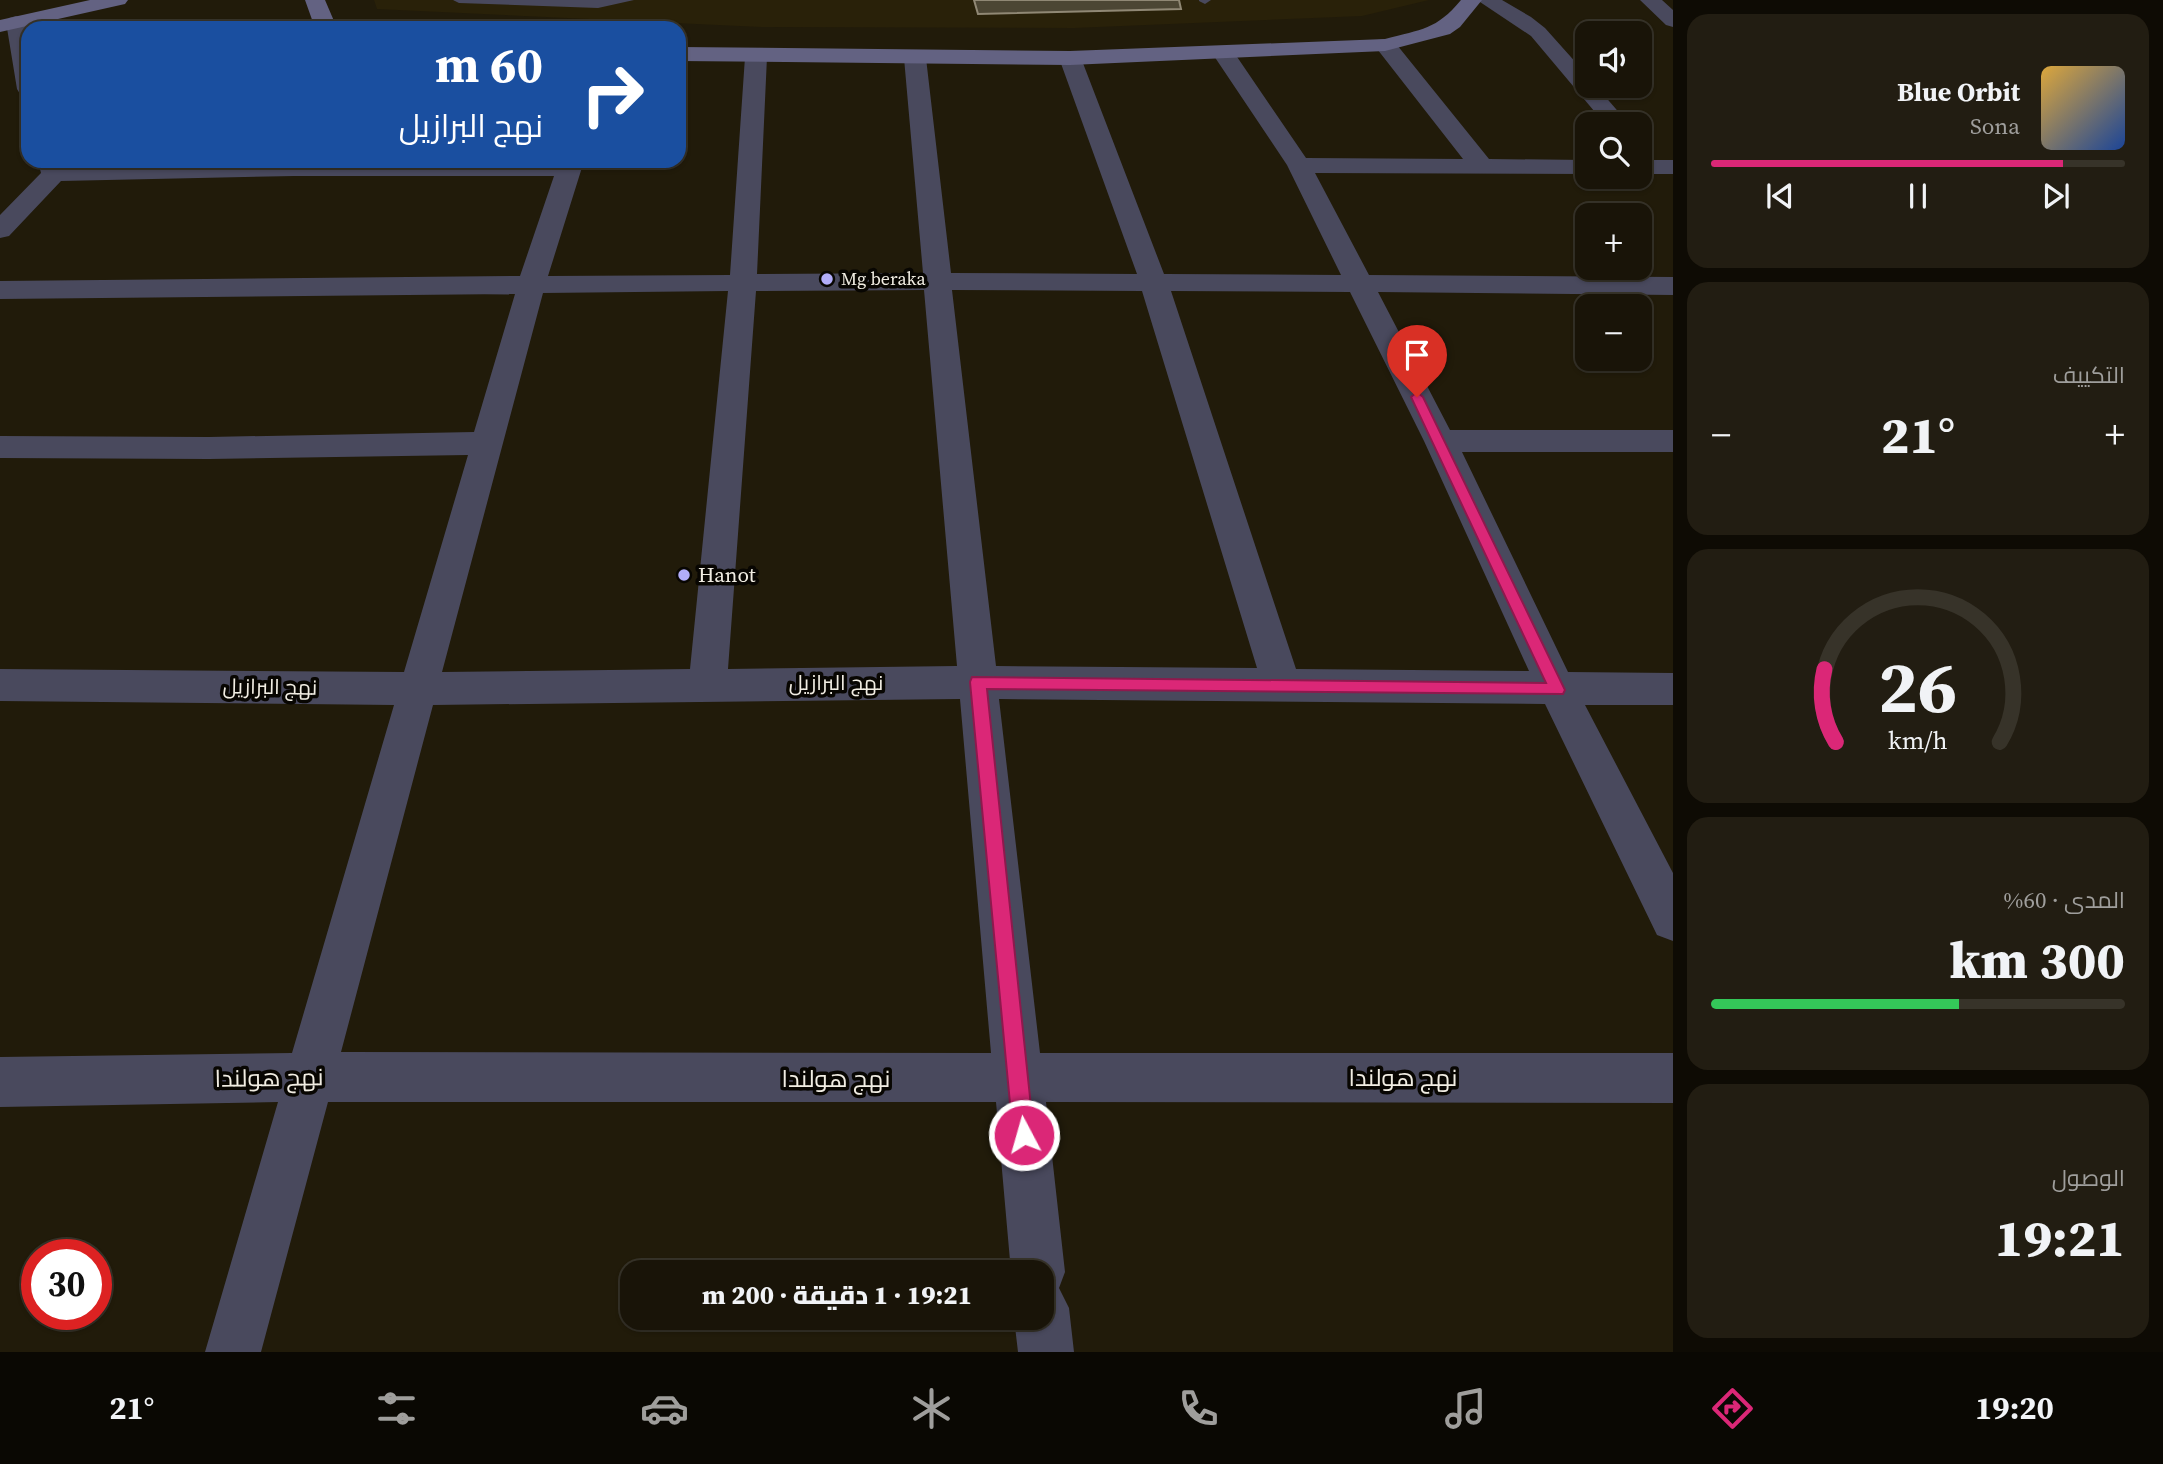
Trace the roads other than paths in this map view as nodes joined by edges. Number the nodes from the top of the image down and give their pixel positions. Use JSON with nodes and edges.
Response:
{"nodes":[{"id":1,"x":118,"y":0,"type":"edge"},
{"id":2,"x":315,"y":0,"type":"edge"},
{"id":3,"x":459,"y":0,"type":"edge"},
{"id":4,"x":628,"y":0,"type":"edge"},
{"id":5,"x":1472,"y":0,"type":"edge"},
{"id":6,"x":1488,"y":0,"type":"edge"},
{"id":7,"x":1650,"y":0,"type":"edge"},
{"id":8,"x":22,"y":21,"type":"edge"},
{"id":9,"x":323,"y":21,"type":"edge"},
{"id":10,"x":1673,"y":21,"type":"edge"},
{"id":11,"x":8,"y":24,"type":"edge"},
{"id":12,"x":1385,"y":45,"type":"junction"},
{"id":13,"x":1223,"y":53,"type":"junction"},
{"id":14,"x":686,"y":54,"type":"edge"},
{"id":15,"x":756,"y":57,"type":"junction"},
{"id":16,"x":915,"y":58,"type":"junction"},
{"id":17,"x":1070,"y":58,"type":"junction"},
{"id":18,"x":21,"y":88,"type":"edge"},
{"id":19,"x":1607,"y":112,"type":"edge"},
{"id":20,"x":1299,"y":165,"type":"junction"},
{"id":21,"x":1482,"y":166,"type":"junction"},
{"id":22,"x":1575,"y":167,"type":"edge"},
{"id":23,"x":51,"y":168,"type":"edge"},
{"id":24,"x":173,"y":168,"type":"edge"},
{"id":25,"x":363,"y":168,"type":"edge"},
{"id":26,"x":570,"y":168,"type":"edge"},
{"id":27,"x":0,"y":230,"type":"edge"},
{"id":28,"x":937,"y":281,"type":"junction"},
{"id":29,"x":1154,"y":283,"type":"junction"},
{"id":30,"x":743,"y":284,"type":"junction"},
{"id":31,"x":1359,"y":285,"type":"junction"},
{"id":32,"x":531,"y":286,"type":"junction"},
{"id":33,"x":1673,"y":286,"type":"edge"},
{"id":34,"x":0,"y":290,"type":"edge"},
{"id":35,"x":1673,"y":441,"type":"edge"},
{"id":36,"x":1440,"y":442,"type":"junction"},
{"id":37,"x":487,"y":443,"type":"junction"},
{"id":38,"x":0,"y":447,"type":"edge"},
{"id":39,"x":978,"y":682,"type":"junction"},
{"id":40,"x":708,"y":684,"type":"junction"},
{"id":41,"x":0,"y":685,"type":"edge"},
{"id":42,"x":1282,"y":687,"type":"junction"},
{"id":43,"x":418,"y":688,"type":"junction"},
{"id":44,"x":1673,"y":689,"type":"edge"},
{"id":45,"x":1557,"y":690,"type":"junction"},
{"id":46,"x":1673,"y":919,"type":"edge"},
{"id":47,"x":308,"y":1077,"type":"junction"},
{"id":48,"x":1673,"y":1078,"type":"edge"},
{"id":49,"x":1018,"y":1079,"type":"junction"},
{"id":50,"x":0,"y":1082,"type":"edge"},
{"id":51,"x":1037,"y":1260,"type":"edge"},
{"id":52,"x":1044,"y":1330,"type":"edge"},
{"id":53,"x":233,"y":1352,"type":"edge"},
{"id":54,"x":1046,"y":1352,"type":"edge"}],
"edges":[{"from":1,"to":8,"type":"street"},
{"from":2,"to":9,"type":"street"},
{"from":3,"to":4,"type":"lane"},
{"from":5,"to":12,"type":"street"},
{"from":6,"to":19,"type":"street"},
{"from":7,"to":10,"type":"street"},
{"from":11,"to":18,"type":"street"},
{"from":12,"to":13,"type":"street"},
{"from":12,"to":21,"type":"street"},
{"from":13,"to":17,"type":"street"},
{"from":13,"to":20,"type":"street"},
{"from":14,"to":15,"type":"street"},
{"from":15,"to":16,"type":"street"},
{"from":15,"to":30,"type":"street"},
{"from":16,"to":17,"type":"street"},
{"from":16,"to":28,"type":"street"},
{"from":17,"to":29,"type":"street"},
{"from":20,"to":21,"type":"street"},
{"from":20,"to":31,"type":"street"},
{"from":21,"to":22,"type":"street"},
{"from":23,"to":27,"type":"street"},
{"from":24,"to":25,"type":"street"},
{"from":26,"to":32,"type":"street"},
{"from":28,"to":29,"type":"street"},
{"from":28,"to":30,"type":"street"},
{"from":28,"to":39,"type":"street"},
{"from":29,"to":31,"type":"street"},
{"from":29,"to":42,"type":"street"},
{"from":30,"to":32,"type":"street"},
{"from":30,"to":40,"type":"street"},
{"from":31,"to":33,"type":"street"},
{"from":31,"to":36,"type":"street"},
{"from":32,"to":34,"type":"street"},
{"from":32,"to":37,"type":"street"},
{"from":35,"to":36,"type":"street"},
{"from":36,"to":45,"type":"street"},
{"from":37,"to":38,"type":"street"},
{"from":37,"to":43,"type":"street"},
{"from":39,"to":40,"type":"street","name":"نهج البرازيل"},
{"from":39,"to":42,"type":"street","name":"نهج البرازيل"},
{"from":39,"to":49,"type":"street"},
{"from":40,"to":43,"type":"street","name":"نهج البرازيل"},
{"from":41,"to":43,"type":"street","name":"نهج البرازيل"},
{"from":42,"to":45,"type":"street","name":"نهج البرازيل"},
{"from":43,"to":47,"type":"street"},
{"from":44,"to":45,"type":"street","name":"نهج البرازيل"},
{"from":45,"to":46,"type":"street"},
{"from":47,"to":49,"type":"street","name":"نهج هولندا"},
{"from":47,"to":50,"type":"street","name":"نهج هولندا"},
{"from":47,"to":53,"type":"street"},
{"from":48,"to":49,"type":"street","name":"نهج هولندا"},
{"from":49,"to":51,"type":"street"},
{"from":52,"to":54,"type":"street"}]}
